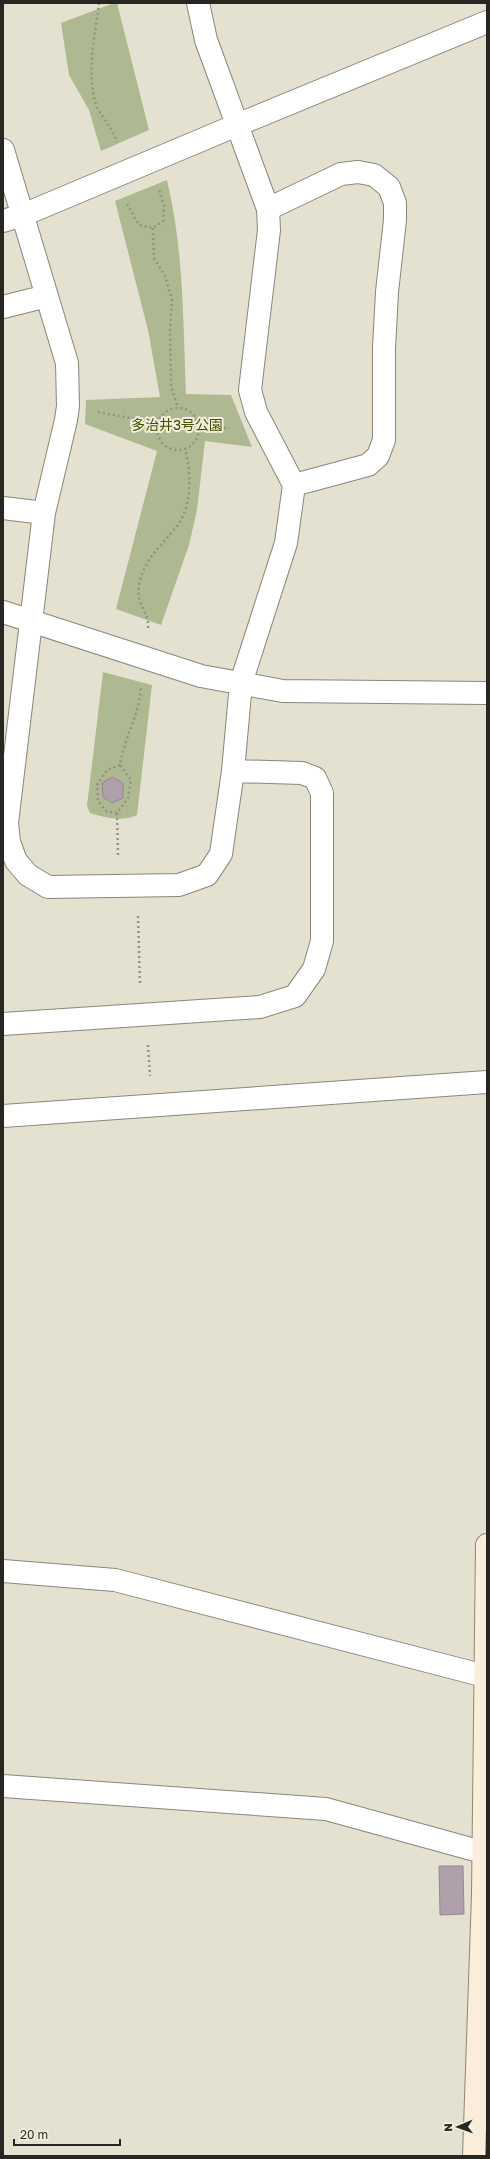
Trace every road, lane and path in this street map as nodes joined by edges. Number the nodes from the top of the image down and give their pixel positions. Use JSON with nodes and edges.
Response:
{"nodes":[{"id":1,"x":99,"y":3,"type":"edge"},
{"id":2,"x":198,"y":3,"type":"edge"},
{"id":3,"x":487,"y":22,"type":"edge"},
{"id":4,"x":237,"y":124,"type":"junction"},
{"id":5,"x":118,"y":144,"type":"dead end"},
{"id":6,"x":3,"y":150,"type":"edge"},
{"id":7,"x":149,"y":162,"type":"junction"},
{"id":8,"x":115,"y":176,"type":"junction"},
{"id":9,"x":268,"y":209,"type":"junction"},
{"id":10,"x":13,"y":218,"type":"edge"},
{"id":11,"x":153,"y":228,"type":"junction"},
{"id":12,"x":47,"y":296,"type":"junction"},
{"id":13,"x":3,"y":308,"type":"edge"},
{"id":14,"x":68,"y":406,"type":"junction"},
{"id":15,"x":178,"y":408,"type":"junction"},
{"id":16,"x":158,"y":423,"type":"junction"},
{"id":17,"x":185,"y":449,"type":"junction"},
{"id":18,"x":294,"y":485,"type":"junction"},
{"id":19,"x":3,"y":508,"type":"edge"},
{"id":20,"x":44,"y":513,"type":"junction"},
{"id":21,"x":3,"y":612,"type":"edge"},
{"id":22,"x":30,"y":621,"type":"junction"},
{"id":23,"x":147,"y":630,"type":"dead end"},
{"id":24,"x":142,"y":681,"type":"dead end"},
{"id":25,"x":241,"y":683,"type":"junction"},
{"id":26,"x":487,"y":693,"type":"edge"},
{"id":27,"x":11,"y":713,"type":"edge"},
{"id":28,"x":120,"y":765,"type":"junction"},
{"id":29,"x":233,"y":771,"type":"junction"},
{"id":30,"x":117,"y":813,"type":"junction"},
{"id":31,"x":128,"y":886,"type":"junction"},
{"id":32,"x":143,"y":1015,"type":"junction"},
{"id":33,"x":3,"y":1024,"type":"edge"},
{"id":34,"x":487,"y":1082,"type":"edge"},
{"id":35,"x":152,"y":1105,"type":"junction"},
{"id":36,"x":3,"y":1116,"type":"edge"},
{"id":37,"x":487,"y":1545,"type":"edge"},
{"id":38,"x":3,"y":1571,"type":"edge"},
{"id":39,"x":485,"y":1676,"type":"junction"},
{"id":40,"x":3,"y":1786,"type":"edge"},
{"id":41,"x":482,"y":1852,"type":"junction"},
{"id":42,"x":485,"y":1894,"type":"edge"},
{"id":43,"x":479,"y":2147,"type":"edge"}],
"edges":[{"from":1,"to":5,"type":"path"},
{"from":2,"to":4,"type":"street"},
{"from":3,"to":4,"type":"street"},
{"from":4,"to":7,"type":"street"},
{"from":4,"to":9,"type":"street"},
{"from":6,"to":10,"type":"street"},
{"from":7,"to":8,"type":"street"},
{"from":7,"to":11,"type":"path"},
{"from":8,"to":10,"type":"street"},
{"from":8,"to":11,"type":"path"},
{"from":9,"to":18,"type":"street"},
{"from":9,"to":18,"type":"street"},
{"from":10,"to":12,"type":"street"},
{"from":11,"to":15,"type":"path"},
{"from":12,"to":13,"type":"street"},
{"from":12,"to":14,"type":"street"},
{"from":14,"to":16,"type":"path"},
{"from":14,"to":20,"type":"street"},
{"from":15,"to":16,"type":"path"},
{"from":15,"to":17,"type":"path"},
{"from":16,"to":17,"type":"path"},
{"from":17,"to":23,"type":"path"},
{"from":18,"to":25,"type":"street"},
{"from":19,"to":20,"type":"street"},
{"from":20,"to":22,"type":"street"},
{"from":21,"to":22,"type":"street"},
{"from":22,"to":25,"type":"street"},
{"from":22,"to":27,"type":"street"},
{"from":24,"to":28,"type":"path"},
{"from":25,"to":26,"type":"street"},
{"from":25,"to":29,"type":"street"},
{"from":27,"to":31,"type":"street"},
{"from":28,"to":30,"type":"path"},
{"from":28,"to":30,"type":"path"},
{"from":29,"to":31,"type":"street"},
{"from":29,"to":32,"type":"street"},
{"from":30,"to":31,"type":"path"},
{"from":31,"to":32,"type":"path"},
{"from":32,"to":33,"type":"street"},
{"from":32,"to":35,"type":"path"},
{"from":34,"to":35,"type":"street"},
{"from":35,"to":36,"type":"street"},
{"from":37,"to":39,"type":"main road"},
{"from":38,"to":39,"type":"street"},
{"from":39,"to":41,"type":"main road"},
{"from":40,"to":41,"type":"street"},
{"from":41,"to":42,"type":"main road"},
{"from":42,"to":43,"type":"main road"}]}
